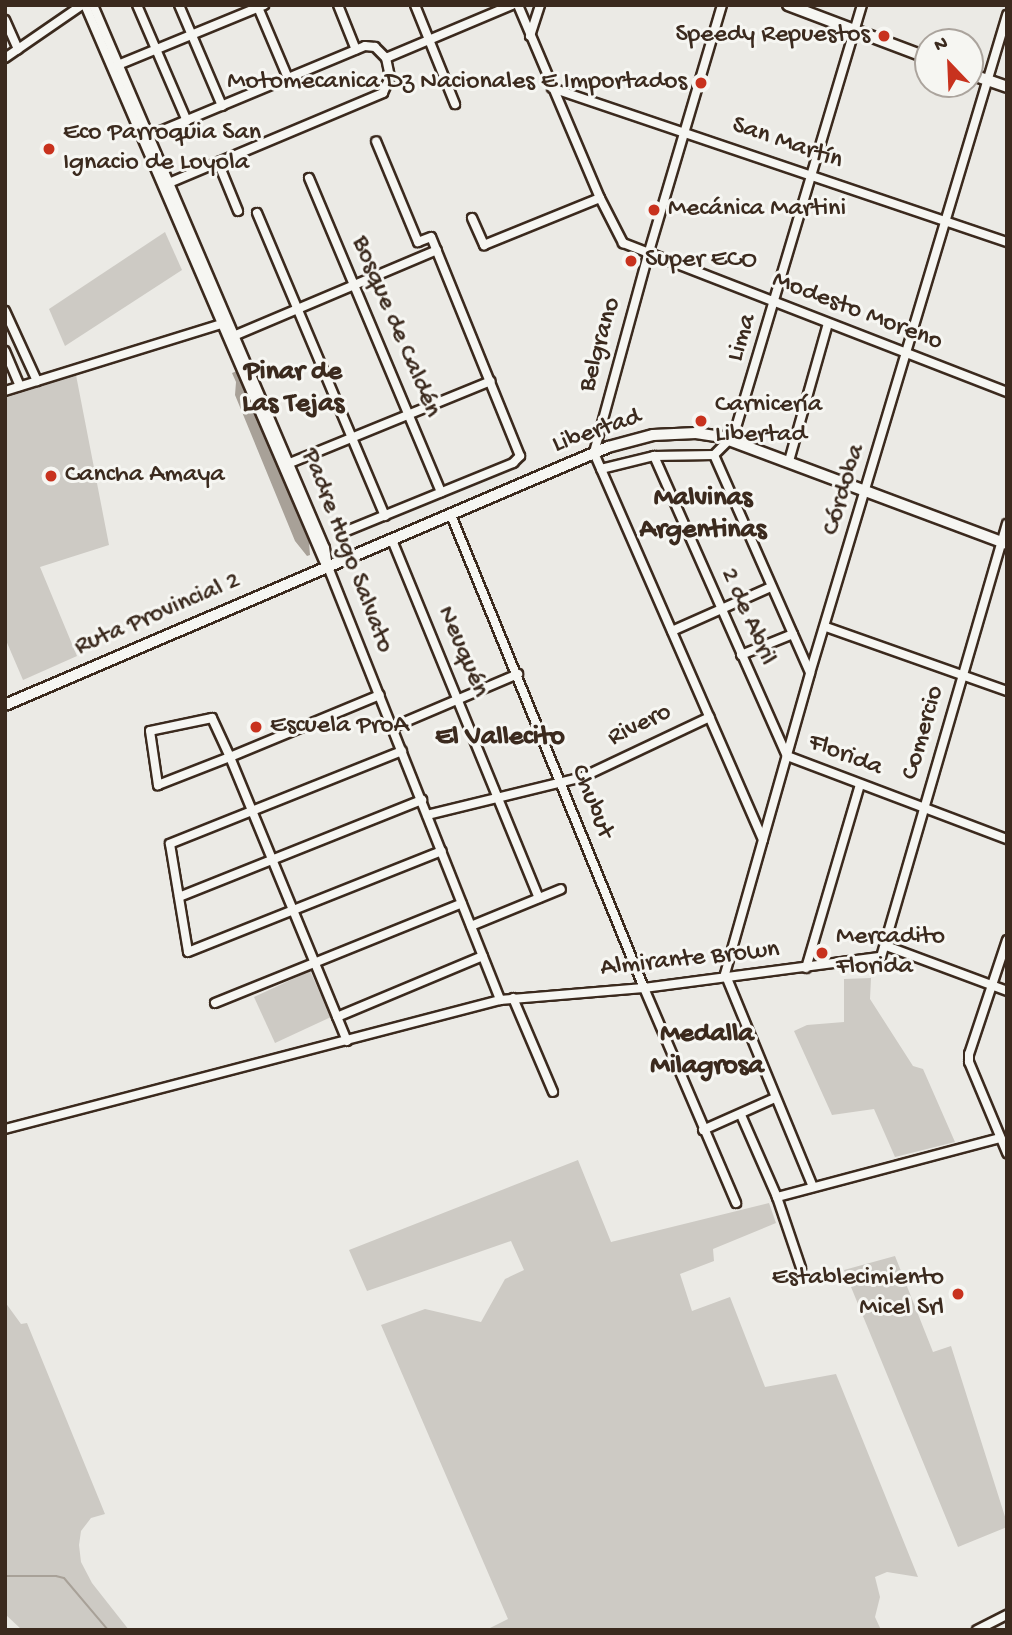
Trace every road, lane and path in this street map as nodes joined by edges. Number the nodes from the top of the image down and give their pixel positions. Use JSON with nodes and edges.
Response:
{"nodes":[{"id":1,"x":83,"y":5,"type":"edge"},
{"id":2,"x":93,"y":5,"type":"edge"},
{"id":3,"x":137,"y":5,"type":"edge"},
{"id":4,"x":179,"y":5,"type":"edge"},
{"id":5,"x":338,"y":5,"type":"edge"},
{"id":6,"x":415,"y":5,"type":"edge"},
{"id":7,"x":513,"y":5,"type":"edge"},
{"id":8,"x":518,"y":5,"type":"edge"},
{"id":9,"x":540,"y":5,"type":"edge"},
{"id":10,"x":722,"y":5,"type":"edge"},
{"id":11,"x":788,"y":5,"type":"edge"},
{"id":12,"x":862,"y":5,"type":"edge"},
{"id":13,"x":260,"y":6,"type":"edge"},
{"id":14,"x":1007,"y":15,"type":"edge"},
{"id":15,"x":5,"y":20,"type":"edge"},
{"id":16,"x":855,"y":31,"type":"junction"},
{"id":17,"x":191,"y":35,"type":"junction"},
{"id":18,"x":530,"y":36,"type":"junction"},
{"id":19,"x":428,"y":40,"type":"junction"},
{"id":20,"x":156,"y":49,"type":"junction"},
{"id":21,"x":18,"y":50,"type":"junction"},
{"id":22,"x":356,"y":50,"type":"junction"},
{"id":23,"x":914,"y":53,"type":"edge"},
{"id":24,"x":6,"y":56,"type":"edge"},
{"id":25,"x":386,"y":58,"type":"junction"},
{"id":26,"x":117,"y":65,"type":"junction"},
{"id":27,"x":288,"y":78,"type":"junction"},
{"id":28,"x":984,"y":79,"type":"edge"},
{"id":29,"x":988,"y":80,"type":"junction"},
{"id":30,"x":1007,"y":87,"type":"edge"},
{"id":31,"x":552,"y":88,"type":"junction"},
{"id":32,"x":455,"y":104,"type":"dead end"},
{"id":33,"x":222,"y":106,"type":"junction"},
{"id":34,"x":187,"y":121,"type":"junction"},
{"id":35,"x":684,"y":131,"type":"junction"},
{"id":36,"x":145,"y":138,"type":"junction"},
{"id":37,"x":376,"y":141,"type":"dead end"},
{"id":38,"x":218,"y":162,"type":"junction"},
{"id":39,"x":812,"y":175,"type":"junction"},
{"id":40,"x":309,"y":178,"type":"dead end"},
{"id":41,"x":164,"y":185,"type":"junction"},
{"id":42,"x":600,"y":198,"type":"junction"},
{"id":43,"x":238,"y":211,"type":"dead end"},
{"id":44,"x":257,"y":213,"type":"dead end"},
{"id":45,"x":472,"y":218,"type":"dead end"},
{"id":46,"x":945,"y":220,"type":"junction"},
{"id":47,"x":418,"y":242,"type":"junction"},
{"id":48,"x":1007,"y":242,"type":"edge"},
{"id":49,"x":437,"y":250,"type":"junction"},
{"id":50,"x":648,"y":255,"type":"junction"},
{"id":51,"x":420,"y":256,"type":"junction"},
{"id":52,"x":355,"y":284,"type":"junction"},
{"id":53,"x":775,"y":303,"type":"junction"},
{"id":54,"x":298,"y":309,"type":"junction"},
{"id":55,"x":6,"y":311,"type":"edge"},
{"id":56,"x":223,"y":323,"type":"junction"},
{"id":57,"x":828,"y":323,"type":"junction"},
{"id":58,"x":236,"y":335,"type":"junction"},
{"id":59,"x":5,"y":351,"type":"edge"},
{"id":60,"x":907,"y":355,"type":"junction"},
{"id":61,"x":491,"y":380,"type":"junction"},
{"id":62,"x":37,"y":381,"type":"junction"},
{"id":63,"x":20,"y":386,"type":"junction"},
{"id":64,"x":5,"y":391,"type":"edge"},
{"id":65,"x":1007,"y":392,"type":"edge"},
{"id":66,"x":409,"y":414,"type":"junction"},
{"id":67,"x":352,"y":437,"type":"junction"},
{"id":68,"x":731,"y":441,"type":"junction"},
{"id":69,"x":594,"y":453,"type":"junction"},
{"id":70,"x":714,"y":455,"type":"junction"},
{"id":71,"x":654,"y":456,"type":"junction"},
{"id":72,"x":789,"y":461,"type":"junction"},
{"id":73,"x":286,"y":464,"type":"junction"},
{"id":74,"x":601,"y":469,"type":"junction"},
{"id":75,"x":441,"y":492,"type":"junction"},
{"id":76,"x":867,"y":492,"type":"junction"},
{"id":77,"x":451,"y":515,"type":"junction"},
{"id":78,"x":385,"y":516,"type":"junction"},
{"id":79,"x":1007,"y":524,"type":"edge"},
{"id":80,"x":344,"y":532,"type":"dead end"},
{"id":81,"x":391,"y":540,"type":"junction"},
{"id":82,"x":1004,"y":543,"type":"edge"},
{"id":83,"x":328,"y":567,"type":"junction"},
{"id":84,"x":771,"y":587,"type":"junction"},
{"id":85,"x":721,"y":609,"type":"junction"},
{"id":86,"x":825,"y":627,"type":"junction"},
{"id":87,"x":672,"y":631,"type":"junction"},
{"id":88,"x":793,"y":634,"type":"junction"},
{"id":89,"x":741,"y":655,"type":"junction"},
{"id":90,"x":810,"y":673,"type":"junction"},
{"id":91,"x":517,"y":674,"type":"junction"},
{"id":92,"x":963,"y":675,"type":"junction"},
{"id":93,"x":1007,"y":691,"type":"edge"},
{"id":94,"x":380,"y":695,"type":"junction"},
{"id":95,"x":459,"y":699,"type":"junction"},
{"id":96,"x":5,"y":705,"type":"edge"},
{"id":97,"x":709,"y":717,"type":"junction"},
{"id":98,"x":393,"y":727,"type":"junction"},
{"id":99,"x":402,"y":751,"type":"junction"},
{"id":100,"x":787,"y":756,"type":"junction"},
{"id":101,"x":230,"y":757,"type":"junction"},
{"id":102,"x":561,"y":784,"type":"junction"},
{"id":103,"x":860,"y":785,"type":"junction"},
{"id":104,"x":501,"y":798,"type":"junction"},
{"id":105,"x":422,"y":800,"type":"junction"},
{"id":106,"x":924,"y":810,"type":"junction"},
{"id":107,"x":252,"y":812,"type":"junction"},
{"id":108,"x":427,"y":815,"type":"junction"},
{"id":109,"x":1007,"y":839,"type":"edge"},
{"id":110,"x":762,"y":840,"type":"junction"},
{"id":111,"x":442,"y":851,"type":"junction"},
{"id":112,"x":271,"y":859,"type":"junction"},
{"id":113,"x":561,"y":889,"type":"dead end"},
{"id":114,"x":179,"y":897,"type":"junction"},
{"id":115,"x":540,"y":898,"type":"junction"},
{"id":116,"x":462,"y":902,"type":"junction"},
{"id":117,"x":292,"y":909,"type":"junction"},
{"id":118,"x":471,"y":926,"type":"junction"},
{"id":119,"x":1007,"y":940,"type":"edge"},
{"id":120,"x":885,"y":950,"type":"junction"},
{"id":121,"x":483,"y":956,"type":"junction"},
{"id":122,"x":314,"y":963,"type":"junction"},
{"id":123,"x":806,"y":968,"type":"junction"},
{"id":124,"x":726,"y":979,"type":"junction"},
{"id":125,"x":991,"y":985,"type":"junction"},
{"id":126,"x":644,"y":988,"type":"junction"},
{"id":127,"x":1007,"y":991,"type":"edge"},
{"id":128,"x":513,"y":998,"type":"junction"},
{"id":129,"x":500,"y":1000,"type":"junction"},
{"id":130,"x":215,"y":1003,"type":"dead end"},
{"id":131,"x":337,"y":1017,"type":"junction"},
{"id":132,"x":347,"y":1041,"type":"junction"},
{"id":133,"x":553,"y":1092,"type":"dead end"},
{"id":134,"x":775,"y":1098,"type":"junction"},
{"id":135,"x":741,"y":1115,"type":"junction"},
{"id":136,"x":5,"y":1129,"type":"edge"},
{"id":137,"x":703,"y":1130,"type":"junction"},
{"id":138,"x":1000,"y":1138,"type":"junction"},
{"id":139,"x":1007,"y":1153,"type":"edge"},
{"id":140,"x":813,"y":1187,"type":"junction"},
{"id":141,"x":777,"y":1197,"type":"junction"},
{"id":142,"x":736,"y":1203,"type":"dead end"},
{"id":143,"x":801,"y":1268,"type":"dead end"},
{"id":144,"x":1007,"y":1615,"type":"edge"},
{"id":145,"x":976,"y":1630,"type":"edge"}],
"edges":[{"from":1,"to":21,"type":"street"},
{"from":1,"to":36,"type":"street","name":"Padre Hugo Salvato"},
{"from":2,"to":26,"type":"street","name":"Padre Hugo Salvato"},
{"from":3,"to":20,"type":"street"},
{"from":4,"to":17,"type":"street"},
{"from":5,"to":22,"type":"street"},
{"from":6,"to":19,"type":"street"},
{"from":7,"to":19,"type":"street"},
{"from":8,"to":18,"type":"street","name":"Modesto Moreno"},
{"from":9,"to":18,"type":"street"},
{"from":10,"to":35,"type":"street","name":"Belgrano"},
{"from":11,"to":16,"type":"main road"},
{"from":12,"to":16,"type":"street","name":"Lima"},
{"from":13,"to":17,"type":"street"},
{"from":13,"to":27,"type":"street"},
{"from":14,"to":29,"type":"street","name":"Córdoba"},
{"from":15,"to":21,"type":"street"},
{"from":16,"to":23,"type":"main road"},
{"from":16,"to":39,"type":"street","name":"Lima"},
{"from":17,"to":20,"type":"street"},
{"from":17,"to":33,"type":"street"},
{"from":18,"to":31,"type":"street","name":"Modesto Moreno"},
{"from":19,"to":25,"type":"street"},
{"from":19,"to":32,"type":"street"},
{"from":20,"to":26,"type":"street"},
{"from":20,"to":34,"type":"street"},
{"from":21,"to":24,"type":"street"},
{"from":22,"to":25,"type":"street"},
{"from":22,"to":27,"type":"street"},
{"from":25,"to":38,"type":"street"},
{"from":26,"to":36,"type":"street","name":"Padre Hugo Salvato"},
{"from":27,"to":33,"type":"street"},
{"from":28,"to":29,"type":"main road"},
{"from":29,"to":30,"type":"main road"},
{"from":29,"to":46,"type":"street","name":"Córdoba"},
{"from":31,"to":35,"type":"street","name":"San Martín"},
{"from":31,"to":42,"type":"street","name":"Modesto Moreno"},
{"from":33,"to":34,"type":"street"},
{"from":34,"to":36,"type":"street"},
{"from":35,"to":39,"type":"street","name":"San Martín"},
{"from":35,"to":50,"type":"street","name":"Belgrano"},
{"from":36,"to":41,"type":"street","name":"Padre Hugo Salvato"},
{"from":37,"to":47,"type":"street"},
{"from":38,"to":41,"type":"street"},
{"from":38,"to":43,"type":"street"},
{"from":39,"to":46,"type":"street","name":"San Martín"},
{"from":39,"to":53,"type":"street","name":"Lima"},
{"from":40,"to":52,"type":"street","name":"Bosque de Caldén"},
{"from":41,"to":56,"type":"street","name":"Padre Hugo Salvato"},
{"from":42,"to":45,"type":"street"},
{"from":42,"to":50,"type":"street","name":"Modesto Moreno"},
{"from":44,"to":54,"type":"street"},
{"from":46,"to":48,"type":"street","name":"San Martín"},
{"from":46,"to":60,"type":"street","name":"Córdoba"},
{"from":47,"to":49,"type":"street"},
{"from":47,"to":51,"type":"street"},
{"from":49,"to":51,"type":"street"},
{"from":49,"to":61,"type":"street"},
{"from":50,"to":53,"type":"street","name":"Modesto Moreno"},
{"from":50,"to":69,"type":"street","name":"Belgrano"},
{"from":51,"to":52,"type":"street"},
{"from":52,"to":54,"type":"street"},
{"from":52,"to":66,"type":"street","name":"Bosque de Caldén"},
{"from":53,"to":57,"type":"street","name":"Modesto Moreno"},
{"from":53,"to":68,"type":"street","name":"Lima"},
{"from":54,"to":58,"type":"street"},
{"from":54,"to":67,"type":"street"},
{"from":55,"to":62,"type":"street"},
{"from":56,"to":58,"type":"street","name":"Padre Hugo Salvato"},
{"from":56,"to":62,"type":"street"},
{"from":56,"to":73,"type":"street","name":"Padre Hugo Salvato"},
{"from":57,"to":60,"type":"street","name":"Modesto Moreno"},
{"from":57,"to":72,"type":"street"},
{"from":58,"to":73,"type":"street","name":"Padre Hugo Salvato"},
{"from":59,"to":63,"type":"street"},
{"from":60,"to":65,"type":"street","name":"Modesto Moreno"},
{"from":60,"to":76,"type":"street","name":"Córdoba"},
{"from":61,"to":66,"type":"street"},
{"from":61,"to":75,"type":"street"},
{"from":62,"to":63,"type":"street"},
{"from":63,"to":64,"type":"street"},
{"from":66,"to":67,"type":"street"},
{"from":66,"to":75,"type":"street","name":"Bosque de Caldén"},
{"from":67,"to":73,"type":"street"},
{"from":67,"to":78,"type":"street"},
{"from":68,"to":69,"type":"main road","name":"Libertad"},
{"from":68,"to":70,"type":"street"},
{"from":68,"to":72,"type":"main road","name":"Libertad"},
{"from":69,"to":74,"type":"street"},
{"from":69,"to":77,"type":"main road","name":"Libertad"},
{"from":70,"to":71,"type":"street"},
{"from":70,"to":84,"type":"street"},
{"from":71,"to":74,"type":"street"},
{"from":71,"to":85,"type":"street","name":"2 de Abril"},
{"from":72,"to":76,"type":"main road","name":"Libertad"},
{"from":73,"to":83,"type":"street","name":"Padre Hugo Salvato"},
{"from":73,"to":83,"type":"street","name":"Padre Hugo Salvato"},
{"from":74,"to":87,"type":"street"},
{"from":75,"to":78,"type":"street"},
{"from":76,"to":82,"type":"main road","name":"Libertad"},
{"from":76,"to":86,"type":"street","name":"Córdoba"},
{"from":77,"to":81,"type":"main road","name":"Libertad"},
{"from":77,"to":91,"type":"street","name":"Chubut"},
{"from":78,"to":80,"type":"street"},
{"from":79,"to":82,"type":"street","name":"Comercio"},
{"from":81,"to":83,"type":"main road","name":"Libertad"},
{"from":81,"to":95,"type":"street","name":"Neuquén"},
{"from":82,"to":92,"type":"street","name":"Comercio"},
{"from":83,"to":94,"type":"street","name":"Padre Hugo Salvato"},
{"from":83,"to":96,"type":"main road","name":"Ruta Provincial 2"},
{"from":84,"to":85,"type":"street"},
{"from":84,"to":88,"type":"street"},
{"from":85,"to":87,"type":"street"},
{"from":85,"to":89,"type":"street","name":"2 de Abril"},
{"from":86,"to":90,"type":"street","name":"Córdoba"},
{"from":86,"to":92,"type":"street"},
{"from":87,"to":97,"type":"street"},
{"from":88,"to":89,"type":"street"},
{"from":88,"to":90,"type":"street"},
{"from":89,"to":100,"type":"street","name":"2 de Abril"},
{"from":90,"to":100,"type":"street","name":"Córdoba"},
{"from":91,"to":95,"type":"street"},
{"from":91,"to":102,"type":"street","name":"Chubut"},
{"from":92,"to":93,"type":"street"},
{"from":92,"to":106,"type":"street","name":"Comercio"},
{"from":94,"to":98,"type":"street","name":"Padre Hugo Salvato"},
{"from":94,"to":101,"type":"street"},
{"from":95,"to":98,"type":"street"},
{"from":95,"to":104,"type":"street","name":"Neuquén"},
{"from":97,"to":102,"type":"street","name":"Rivero"},
{"from":97,"to":110,"type":"street"},
{"from":98,"to":99,"type":"street","name":"Padre Hugo Salvato"},
{"from":99,"to":105,"type":"street","name":"Padre Hugo Salvato"},
{"from":99,"to":107,"type":"street"},
{"from":100,"to":103,"type":"street","name":"Florida"},
{"from":100,"to":110,"type":"street","name":"Córdoba"},
{"from":101,"to":101,"type":"street"},
{"from":101,"to":107,"type":"street"},
{"from":102,"to":104,"type":"street","name":"Rivero"},
{"from":102,"to":126,"type":"street","name":"Chubut"},
{"from":103,"to":106,"type":"street","name":"Florida"},
{"from":103,"to":123,"type":"street"},
{"from":104,"to":108,"type":"street","name":"Rivero"},
{"from":104,"to":115,"type":"street","name":"Neuquén"},
{"from":105,"to":108,"type":"street","name":"Padre Hugo Salvato"},
{"from":105,"to":112,"type":"street"},
{"from":106,"to":109,"type":"street","name":"Florida"},
{"from":106,"to":120,"type":"street","name":"Comercio"},
{"from":107,"to":112,"type":"street"},
{"from":107,"to":114,"type":"street"},
{"from":108,"to":111,"type":"street","name":"Padre Hugo Salvato"},
{"from":110,"to":124,"type":"street","name":"Córdoba"},
{"from":111,"to":116,"type":"street","name":"Padre Hugo Salvato"},
{"from":111,"to":117,"type":"street"},
{"from":112,"to":114,"type":"street"},
{"from":112,"to":117,"type":"street"},
{"from":113,"to":115,"type":"street"},
{"from":114,"to":117,"type":"street"},
{"from":115,"to":118,"type":"street"},
{"from":116,"to":118,"type":"street","name":"Padre Hugo Salvato"},
{"from":116,"to":122,"type":"street"},
{"from":117,"to":122,"type":"street"},
{"from":118,"to":121,"type":"street","name":"Padre Hugo Salvato"},
{"from":119,"to":125,"type":"street"},
{"from":120,"to":123,"type":"street","name":"Almirante Brown"},
{"from":120,"to":125,"type":"street"},
{"from":121,"to":129,"type":"street","name":"Padre Hugo Salvato"},
{"from":121,"to":131,"type":"street"},
{"from":122,"to":130,"type":"street"},
{"from":122,"to":131,"type":"street"},
{"from":123,"to":124,"type":"street","name":"Almirante Brown"},
{"from":124,"to":126,"type":"street","name":"Almirante Brown"},
{"from":124,"to":134,"type":"street"},
{"from":125,"to":127,"type":"street"},
{"from":125,"to":138,"type":"street"},
{"from":126,"to":128,"type":"street","name":"Almirante Brown"},
{"from":126,"to":137,"type":"street","name":"Chubut"},
{"from":128,"to":129,"type":"street","name":"Almirante Brown"},
{"from":128,"to":133,"type":"street"},
{"from":129,"to":132,"type":"street","name":"Almirante Brown"},
{"from":131,"to":132,"type":"street"},
{"from":132,"to":136,"type":"street","name":"Almirante Brown"},
{"from":134,"to":135,"type":"street"},
{"from":134,"to":140,"type":"street"},
{"from":135,"to":137,"type":"street"},
{"from":135,"to":141,"type":"street"},
{"from":137,"to":142,"type":"street","name":"Chubut"},
{"from":138,"to":139,"type":"street"},
{"from":138,"to":140,"type":"street"},
{"from":140,"to":141,"type":"street"},
{"from":141,"to":143,"type":"street"},
{"from":144,"to":145,"type":"street"}]}
